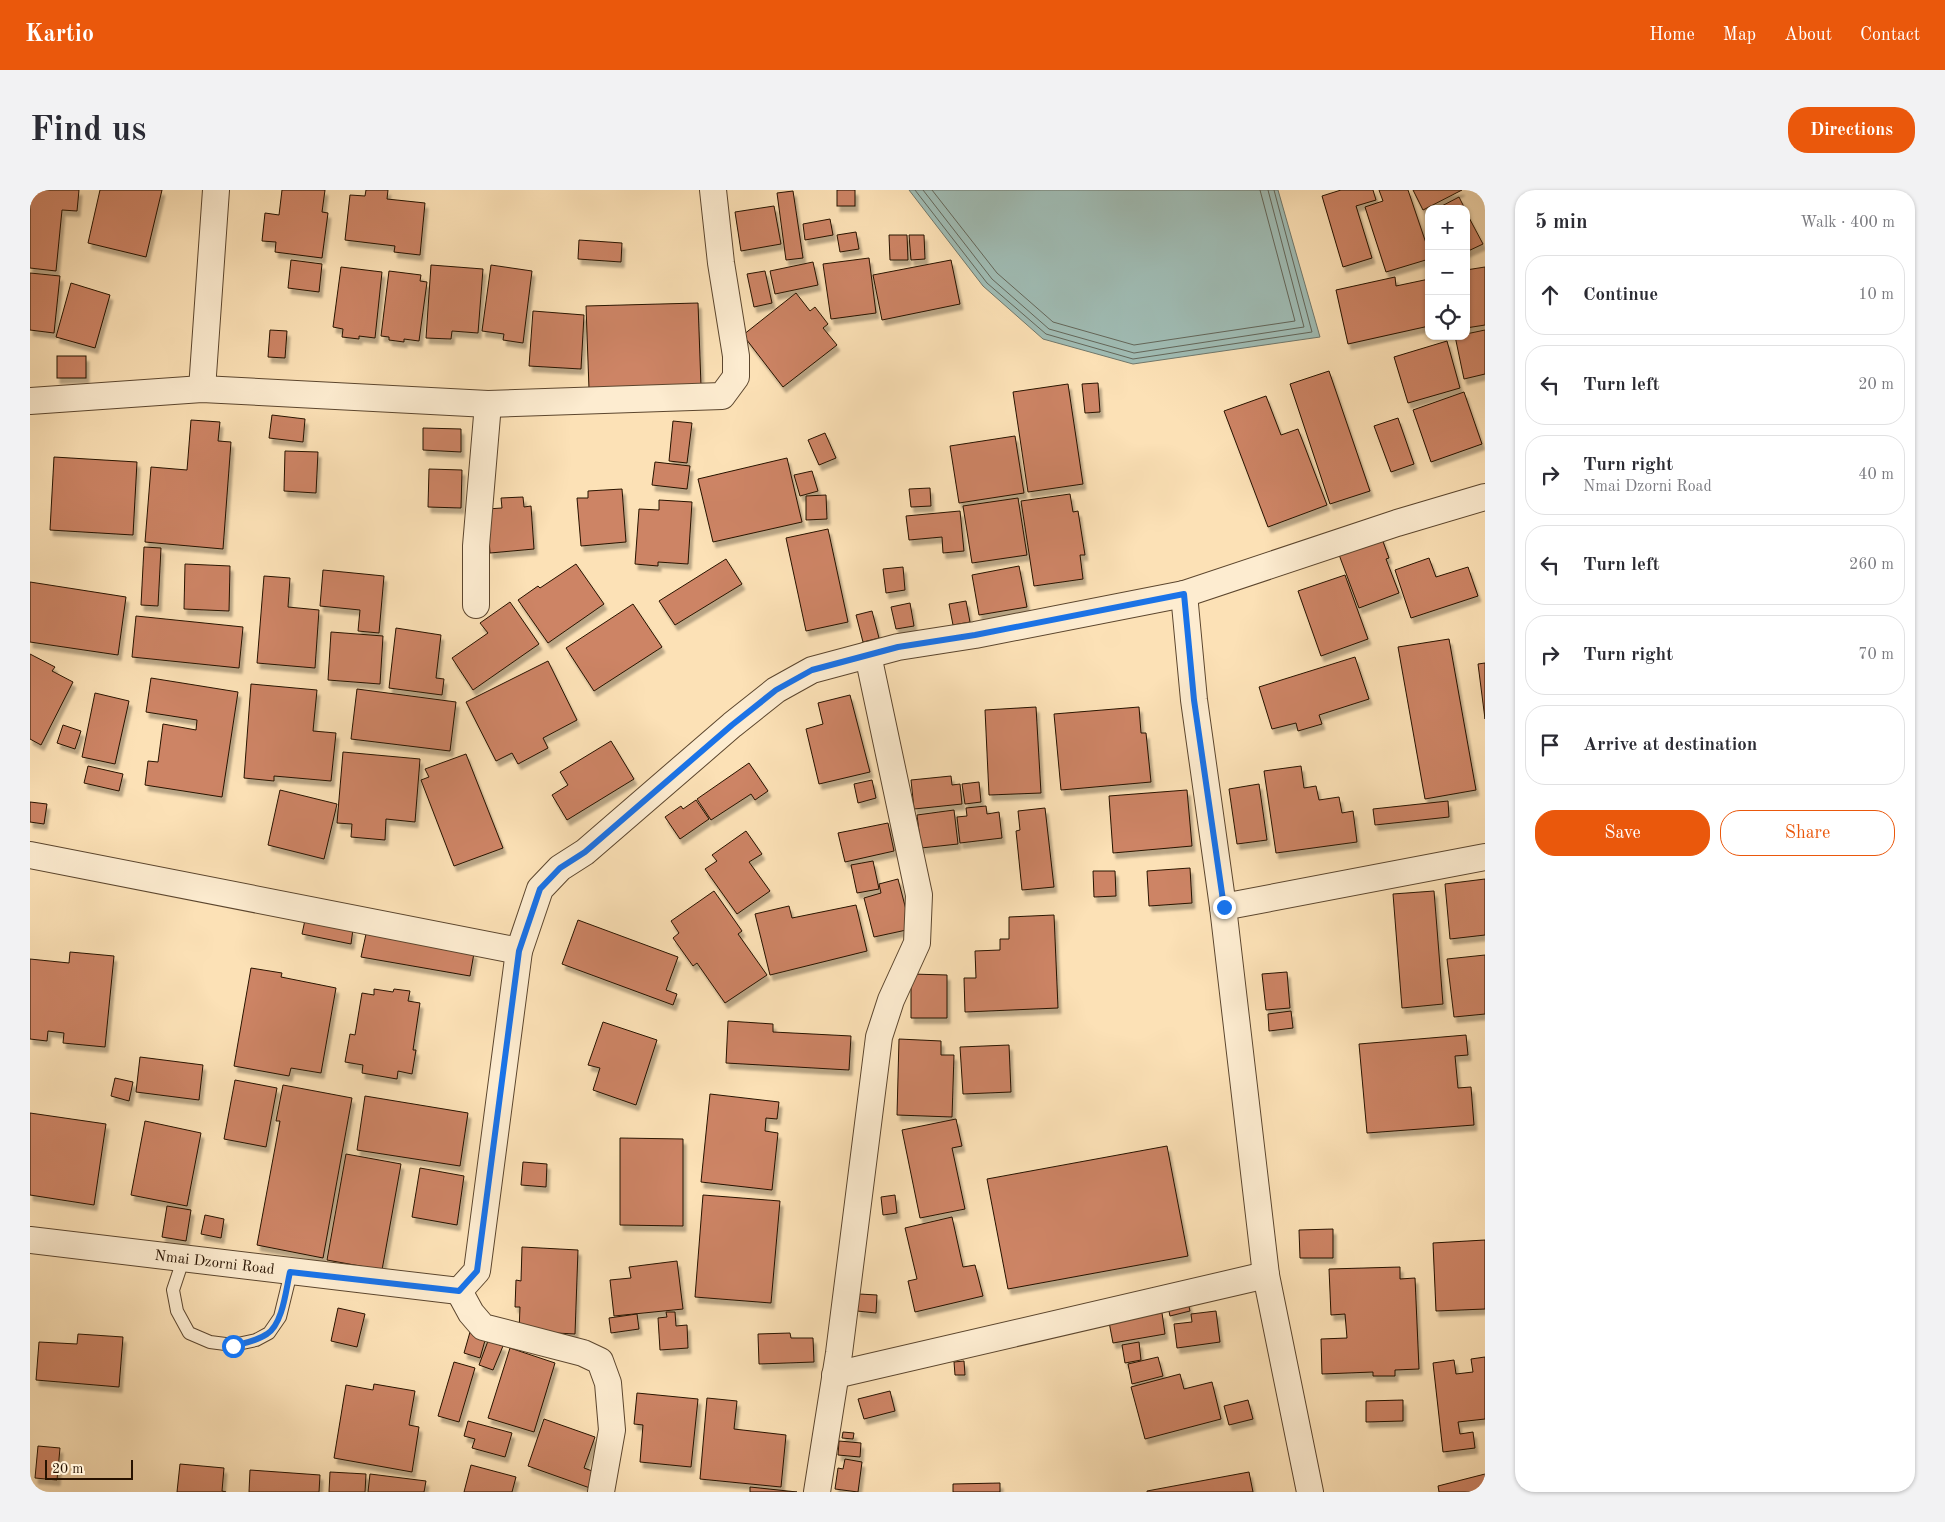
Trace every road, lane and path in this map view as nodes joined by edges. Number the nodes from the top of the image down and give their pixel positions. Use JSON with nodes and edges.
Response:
{"nodes":[{"id":1,"x":216,"y":190,"type":"edge"},
{"id":2,"x":713,"y":190,"type":"edge"},
{"id":3,"x":202,"y":389,"type":"junction"},
{"id":4,"x":30,"y":401,"type":"edge"},
{"id":5,"x":488,"y":404,"type":"junction"},
{"id":6,"x":1485,"y":497,"type":"edge"},
{"id":7,"x":1184,"y":594,"type":"junction"},
{"id":8,"x":476,"y":605,"type":"dead end"},
{"id":9,"x":868,"y":655,"type":"junction"},
{"id":10,"x":30,"y":855,"type":"edge"},
{"id":11,"x":1485,"y":857,"type":"edge"},
{"id":12,"x":1224,"y":907,"type":"junction"},
{"id":13,"x":519,"y":951,"type":"junction"},
{"id":14,"x":30,"y":1240,"type":"edge"},
{"id":15,"x":183,"y":1260,"type":"junction"},
{"id":16,"x":290,"y":1272,"type":"junction"},
{"id":17,"x":1266,"y":1275,"type":"junction"},
{"id":18,"x":459,"y":1291,"type":"junction"},
{"id":19,"x":835,"y":1375,"type":"junction"},
{"id":20,"x":601,"y":1492,"type":"edge"},
{"id":21,"x":817,"y":1492,"type":"edge"},
{"id":22,"x":1310,"y":1492,"type":"edge"}],
"edges":[{"from":1,"to":3,"type":"street"},
{"from":2,"to":5,"type":"street"},
{"from":3,"to":4,"type":"street"},
{"from":3,"to":5,"type":"street"},
{"from":5,"to":8,"type":"street"},
{"from":6,"to":7,"type":"street"},
{"from":7,"to":9,"type":"street"},
{"from":7,"to":12,"type":"street"},
{"from":9,"to":13,"type":"street"},
{"from":9,"to":19,"type":"street"},
{"from":10,"to":13,"type":"street"},
{"from":11,"to":12,"type":"street"},
{"from":12,"to":17,"type":"street"},
{"from":13,"to":18,"type":"street"},
{"from":14,"to":15,"type":"street","name":"Nmai Dzorni Road"},
{"from":15,"to":16,"type":"street","name":"Nmai Dzorni Road"},
{"from":15,"to":16,"type":"lane"},
{"from":16,"to":18,"type":"street","name":"Nmai Dzorni Road"},
{"from":17,"to":19,"type":"street"},
{"from":17,"to":22,"type":"street"},
{"from":18,"to":20,"type":"street"},
{"from":19,"to":21,"type":"street"}]}
